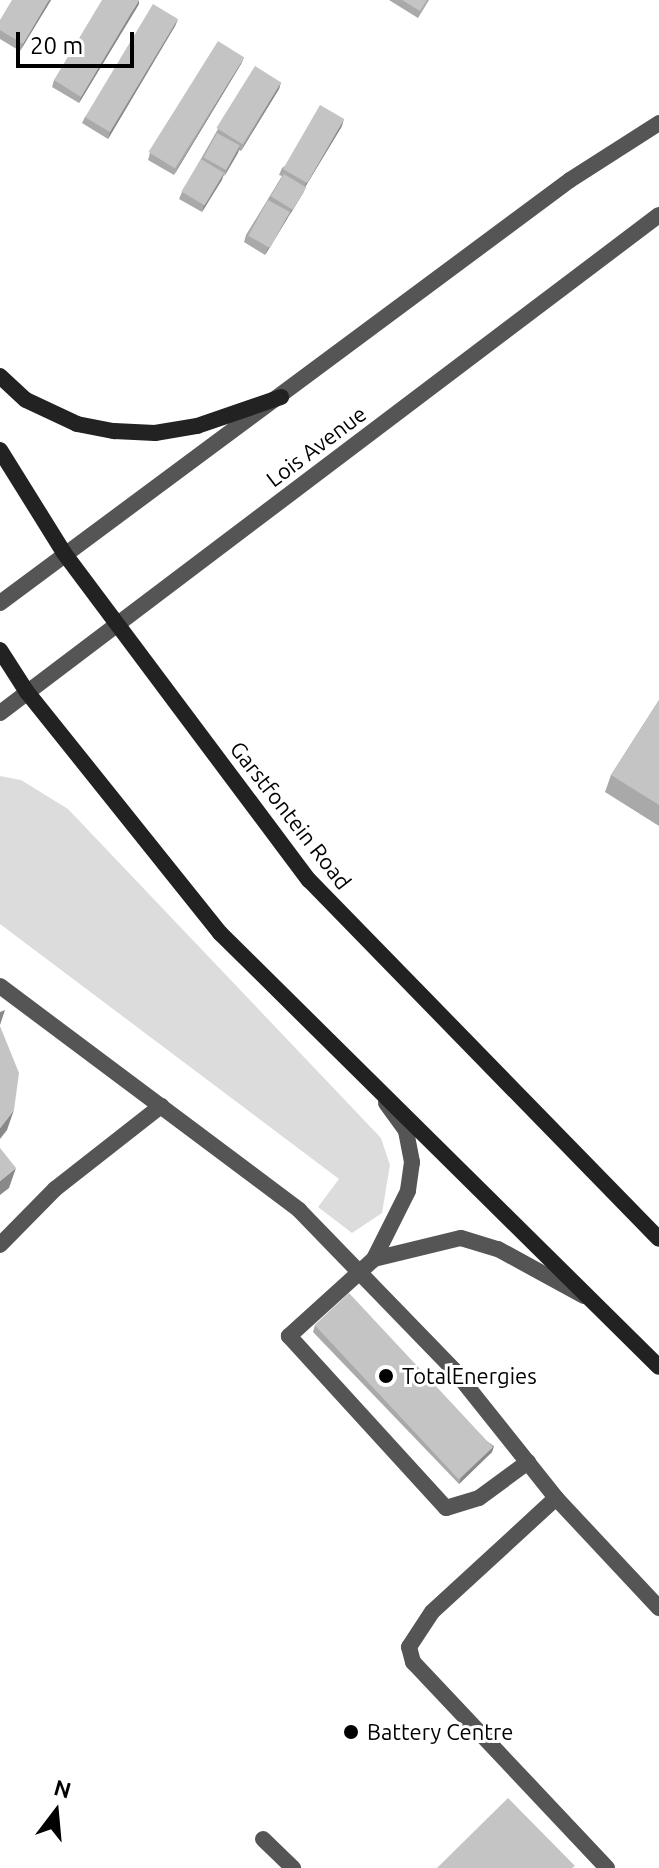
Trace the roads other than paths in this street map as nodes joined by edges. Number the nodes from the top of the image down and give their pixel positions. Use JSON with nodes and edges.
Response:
{"nodes":[{"id":1,"x":659,"y":123,"type":"edge"},
{"id":2,"x":659,"y":215,"type":"edge"},
{"id":3,"x":0,"y":376,"type":"edge"},
{"id":4,"x":281,"y":397,"type":"junction"},
{"id":5,"x":0,"y":450,"type":"edge"},
{"id":6,"x":64,"y":553,"type":"junction"},
{"id":7,"x":0,"y":603,"type":"edge"},
{"id":8,"x":118,"y":624,"type":"junction"},
{"id":9,"x":0,"y":650,"type":"edge"},
{"id":10,"x":27,"y":692,"type":"junction"},
{"id":11,"x":0,"y":713,"type":"edge"},
{"id":12,"x":0,"y":986,"type":"edge"},
{"id":13,"x":368,"y":1080,"type":"junction"},
{"id":14,"x":161,"y":1106,"type":"junction"},
{"id":15,"x":659,"y":1239,"type":"edge"},
{"id":16,"x":0,"y":1245,"type":"edge"},
{"id":17,"x":368,"y":1264,"type":"junction"},
{"id":18,"x":584,"y":1296,"type":"junction"},
{"id":19,"x":659,"y":1367,"type":"edge"},
{"id":20,"x":528,"y":1462,"type":"junction"},
{"id":21,"x":556,"y":1498,"type":"junction"},
{"id":22,"x":659,"y":1608,"type":"edge"},
{"id":23,"x":263,"y":1839,"type":"dead end"},
{"id":24,"x":293,"y":1868,"type":"edge"},
{"id":25,"x":607,"y":1868,"type":"edge"}],
"edges":[{"from":1,"to":4,"type":"street"},
{"from":2,"to":8,"type":"street","name":"Lois Avenue"},
{"from":3,"to":4,"type":"main road"},
{"from":4,"to":6,"type":"street"},
{"from":5,"to":6,"type":"main road","name":"Garstfontein Road"},
{"from":6,"to":7,"type":"street"},
{"from":6,"to":8,"type":"main road","name":"Garstfontein Road"},
{"from":8,"to":10,"type":"street","name":"Lois Avenue"},
{"from":8,"to":15,"type":"main road","name":"Garstfontein Road"},
{"from":9,"to":10,"type":"main road"},
{"from":10,"to":11,"type":"street","name":"Lois Avenue"},
{"from":10,"to":13,"type":"main road"},
{"from":12,"to":14,"type":"street"},
{"from":13,"to":17,"type":"street"},
{"from":13,"to":18,"type":"main road"},
{"from":14,"to":16,"type":"street"},
{"from":14,"to":17,"type":"street"},
{"from":17,"to":18,"type":"street"},
{"from":17,"to":20,"type":"street"},
{"from":17,"to":20,"type":"street"},
{"from":18,"to":19,"type":"main road"},
{"from":20,"to":21,"type":"street"},
{"from":21,"to":22,"type":"street"},
{"from":21,"to":25,"type":"street"},
{"from":23,"to":24,"type":"street"}]}
